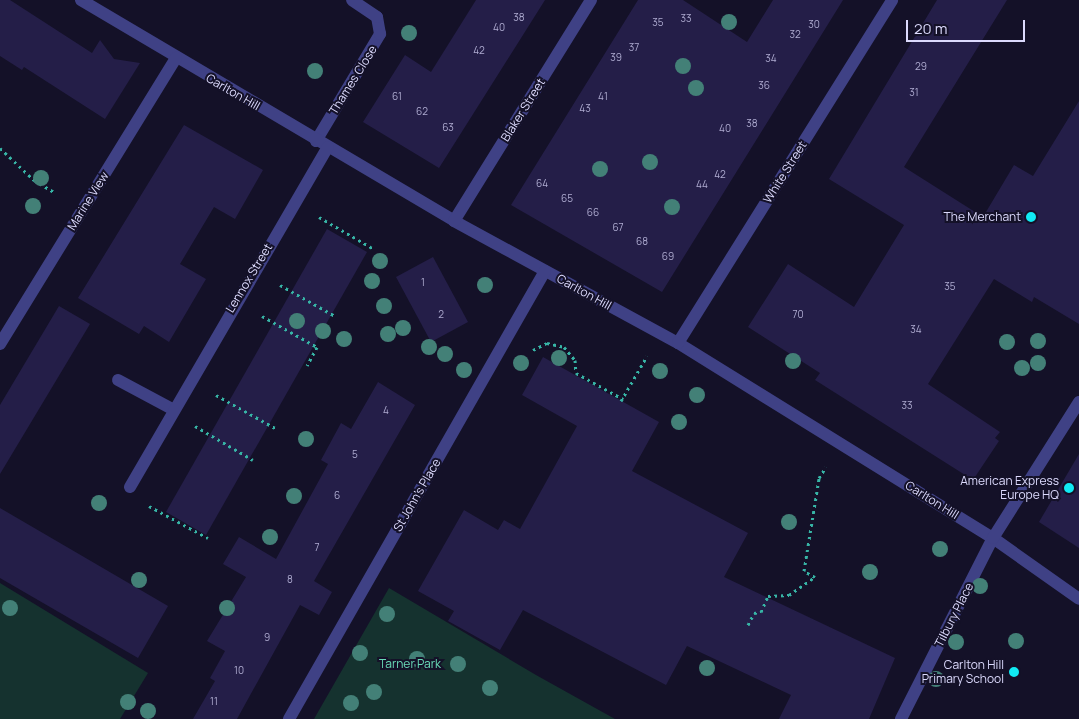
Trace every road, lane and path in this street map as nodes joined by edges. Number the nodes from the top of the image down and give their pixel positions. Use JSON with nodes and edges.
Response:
{"nodes":[{"id":1,"x":81,"y":0,"type":"edge"},
{"id":2,"x":352,"y":0,"type":"edge"},
{"id":3,"x":591,"y":0,"type":"edge"},
{"id":4,"x":892,"y":0,"type":"edge"},
{"id":5,"x":176,"y":58,"type":"junction"},
{"id":6,"x":322,"y":144,"type":"junction"},
{"id":7,"x":0,"y":148,"type":"edge"},
{"id":8,"x":54,"y":192,"type":"dead end"},
{"id":9,"x":312,"y":213,"type":"dead end"},
{"id":10,"x":454,"y":221,"type":"junction"},
{"id":11,"x":374,"y":249,"type":"dead end"},
{"id":12,"x":545,"y":271,"type":"junction"},
{"id":13,"x":273,"y":281,"type":"dead end"},
{"id":14,"x":255,"y":312,"type":"dead end"},
{"id":15,"x":334,"y":316,"type":"dead end"},
{"id":16,"x":678,"y":343,"type":"junction"},
{"id":17,"x":0,"y":344,"type":"edge"},
{"id":18,"x":650,"y":352,"type":"dead end"},
{"id":19,"x":530,"y":353,"type":"dead end"},
{"id":20,"x":307,"y":366,"type":"dead end"},
{"id":21,"x":118,"y":380,"type":"dead end"},
{"id":22,"x":209,"y":391,"type":"dead end"},
{"id":23,"x":1079,"y":402,"type":"edge"},
{"id":24,"x":172,"y":409,"type":"junction"},
{"id":25,"x":190,"y":423,"type":"dead end"},
{"id":26,"x":275,"y":428,"type":"dead end"},
{"id":27,"x":253,"y":460,"type":"dead end"},
{"id":28,"x":830,"y":461,"type":"dead end"},
{"id":29,"x":130,"y":486,"type":"dead end"},
{"id":30,"x":144,"y":503,"type":"dead end"},
{"id":31,"x":208,"y":538,"type":"dead end"},
{"id":32,"x":993,"y":538,"type":"junction"},
{"id":33,"x":1079,"y":599,"type":"edge"},
{"id":34,"x":748,"y":625,"type":"dead end"},
{"id":35,"x":289,"y":719,"type":"edge"},
{"id":36,"x":902,"y":719,"type":"edge"}],
"edges":[{"from":1,"to":5,"type":"street","name":"Carlton Hill"},
{"from":2,"to":6,"type":"street","name":"Thames Close"},
{"from":3,"to":10,"type":"street","name":"Blaker Street"},
{"from":4,"to":16,"type":"street","name":"White Street"},
{"from":5,"to":6,"type":"street","name":"Carlton Hill"},
{"from":5,"to":17,"type":"street","name":"Marine View"},
{"from":6,"to":10,"type":"street","name":"Carlton Hill"},
{"from":6,"to":24,"type":"street","name":"Lennox Street"},
{"from":7,"to":8,"type":"path"},
{"from":9,"to":11,"type":"path"},
{"from":10,"to":12,"type":"street","name":"Carlton Hill"},
{"from":12,"to":16,"type":"street","name":"Carlton Hill"},
{"from":12,"to":35,"type":"street","name":"St John's Place"},
{"from":13,"to":15,"type":"path"},
{"from":14,"to":20,"type":"path"},
{"from":16,"to":32,"type":"street","name":"Carlton Hill"},
{"from":18,"to":19,"type":"path"},
{"from":21,"to":24,"type":"street"},
{"from":22,"to":26,"type":"path"},
{"from":23,"to":32,"type":"street","name":"Tilbury Place"},
{"from":24,"to":29,"type":"street","name":"Lennox Street"},
{"from":25,"to":27,"type":"path"},
{"from":28,"to":34,"type":"path"},
{"from":30,"to":31,"type":"path"},
{"from":32,"to":33,"type":"street","name":"Carlton Hill"},
{"from":32,"to":36,"type":"street","name":"Tilbury Place"}]}
